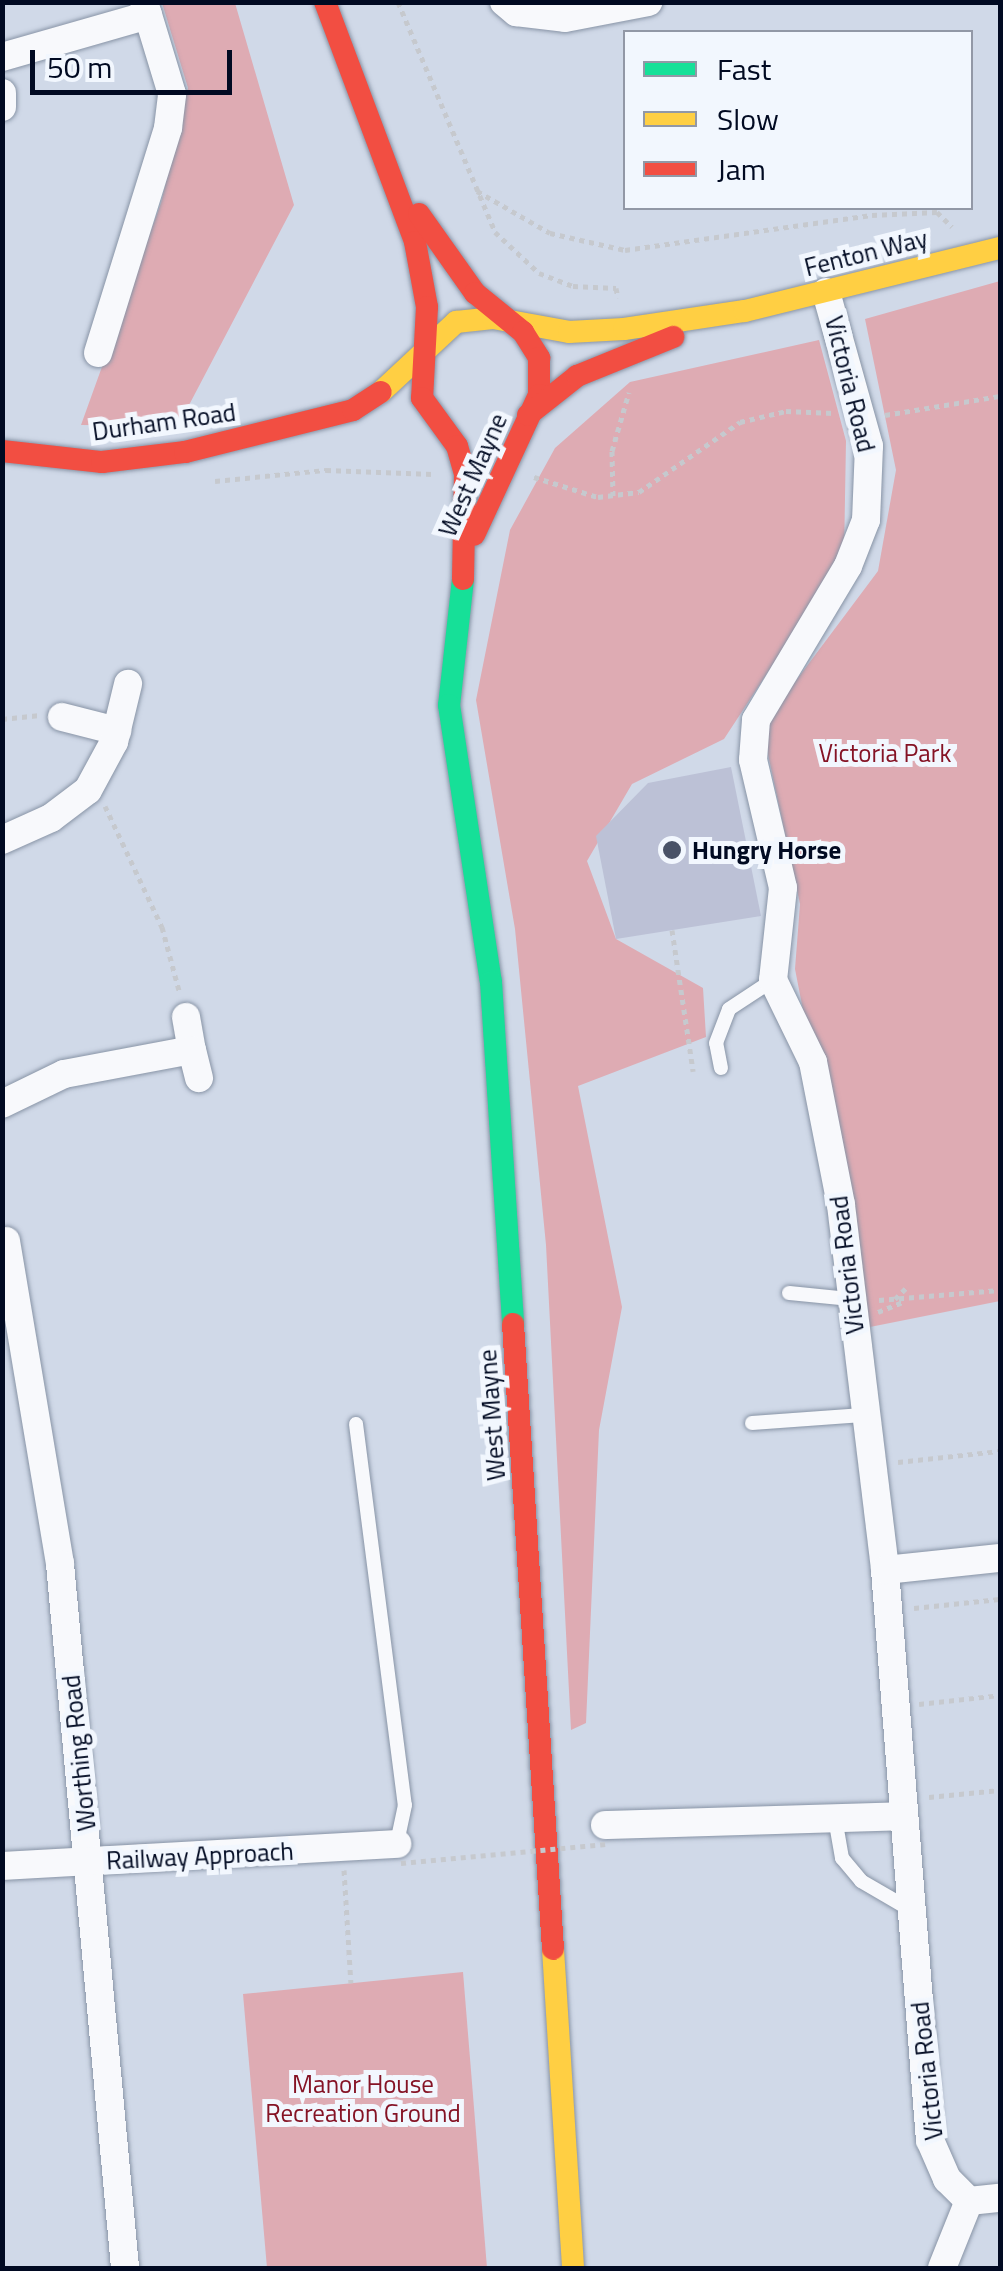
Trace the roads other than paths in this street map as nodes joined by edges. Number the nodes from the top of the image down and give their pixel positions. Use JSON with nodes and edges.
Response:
{"nodes":[{"id":1,"x":325,"y":2,"type":"edge"},
{"id":2,"x":504,"y":2,"type":"edge"},
{"id":3,"x":648,"y":2,"type":"edge"},
{"id":4,"x":146,"y":9,"type":"edge"},
{"id":5,"x":2,"y":57,"type":"edge"},
{"id":6,"x":2,"y":93,"type":"edge"},
{"id":7,"x":2,"y":106,"type":"edge"},
{"id":8,"x":391,"y":165,"type":"junction"},
{"id":9,"x":1000,"y":248,"type":"edge"},
{"id":10,"x":826,"y":292,"type":"junction"},
{"id":11,"x":745,"y":311,"type":"junction"},
{"id":12,"x":512,"y":324,"type":"junction"},
{"id":13,"x":425,"y":350,"type":"junction"},
{"id":14,"x":98,"y":353,"type":"dead end"},
{"id":15,"x":532,"y":410,"type":"junction"},
{"id":16,"x":332,"y":418,"type":"junction"},
{"id":17,"x":386,"y":418,"type":"dead end"},
{"id":18,"x":412,"y":422,"type":"dead end"},
{"id":19,"x":448,"y":432,"type":"junction"},
{"id":20,"x":2,"y":451,"type":"edge"},
{"id":21,"x":465,"y":563,"type":"junction"},
{"id":22,"x":128,"y":684,"type":"dead end"},
{"id":23,"x":62,"y":717,"type":"road end"},
{"id":24,"x":117,"y":732,"type":"junction"},
{"id":25,"x":2,"y":840,"type":"edge"},
{"id":26,"x":772,"y":980,"type":"junction"},
{"id":27,"x":186,"y":1017,"type":"road end"},
{"id":28,"x":192,"y":1050,"type":"junction"},
{"id":29,"x":721,"y":1068,"type":"dead end"},
{"id":30,"x":199,"y":1078,"type":"dead end"},
{"id":31,"x":2,"y":1104,"type":"edge"},
{"id":32,"x":6,"y":1240,"type":"dead end"},
{"id":33,"x":789,"y":1293,"type":"dead end"},
{"id":34,"x":849,"y":1299,"type":"junction"},
{"id":35,"x":863,"y":1416,"type":"junction"},
{"id":36,"x":752,"y":1423,"type":"dead end"},
{"id":37,"x":356,"y":1424,"type":"dead end"},
{"id":38,"x":1000,"y":1558,"type":"edge"},
{"id":39,"x":884,"y":1570,"type":"junction"},
{"id":40,"x":903,"y":1807,"type":"junction"},
{"id":41,"x":835,"y":1818,"type":"junction"},
{"id":42,"x":605,"y":1834,"type":"road end"},
{"id":43,"x":399,"y":1853,"type":"joint"},
{"id":44,"x":90,"y":1862,"type":"junction"},
{"id":45,"x":2,"y":1866,"type":"edge"},
{"id":46,"x":911,"y":1910,"type":"junction"},
{"id":47,"x":1000,"y":2198,"type":"edge"},
{"id":48,"x":969,"y":2201,"type":"junction"},
{"id":49,"x":125,"y":2268,"type":"edge"},
{"id":50,"x":573,"y":2268,"type":"edge"},
{"id":51,"x":942,"y":2268,"type":"edge"}],
"edges":[{"from":1,"to":8,"type":"main road","name":"West Mayne"},
{"from":2,"to":3,"type":"street"},
{"from":4,"to":5,"type":"street"},
{"from":4,"to":14,"type":"street"},
{"from":6,"to":7,"type":"street"},
{"from":8,"to":12,"type":"main road","name":"West Mayne"},
{"from":8,"to":13,"type":"main road","name":"West Mayne"},
{"from":9,"to":10,"type":"main road","name":"Fenton Way"},
{"from":10,"to":11,"type":"main road","name":"Fenton Way"},
{"from":10,"to":26,"type":"street","name":"Victoria Road"},
{"from":11,"to":12,"type":"main road","name":"Fenton Way"},
{"from":11,"to":15,"type":"main road","name":"Fenton Way"},
{"from":12,"to":13,"type":"main road"},
{"from":12,"to":15,"type":"main road","name":"West Mayne"},
{"from":13,"to":16,"type":"main road","name":"Durham Road"},
{"from":13,"to":19,"type":"main road","name":"West Mayne"},
{"from":15,"to":19,"type":"main road","name":"West Mayne"},
{"from":15,"to":21,"type":"main road","name":"West Mayne"},
{"from":16,"to":17,"type":"main road","name":"Durham Road"},
{"from":16,"to":20,"type":"main road","name":"Durham Road"},
{"from":18,"to":19,"type":"main road"},
{"from":19,"to":21,"type":"main road","name":"West Mayne"},
{"from":21,"to":50,"type":"main road","name":"West Mayne"},
{"from":22,"to":24,"type":"street"},
{"from":23,"to":24,"type":"street"},
{"from":24,"to":25,"type":"street"},
{"from":26,"to":29,"type":"lane"},
{"from":26,"to":34,"type":"street","name":"Victoria Road"},
{"from":27,"to":28,"type":"street"},
{"from":28,"to":30,"type":"street"},
{"from":28,"to":31,"type":"street"},
{"from":32,"to":44,"type":"street","name":"Worthing Road"},
{"from":33,"to":34,"type":"lane"},
{"from":34,"to":35,"type":"street","name":"Victoria Road"},
{"from":35,"to":36,"type":"lane"},
{"from":35,"to":39,"type":"street","name":"Victoria Road"},
{"from":37,"to":43,"type":"lane"},
{"from":38,"to":39,"type":"street"},
{"from":39,"to":40,"type":"street","name":"Victoria Road"},
{"from":40,"to":41,"type":"street"},
{"from":40,"to":46,"type":"street","name":"Victoria Road"},
{"from":41,"to":42,"type":"street"},
{"from":41,"to":46,"type":"lane"},
{"from":43,"to":44,"type":"street","name":"Railway Approach"},
{"from":44,"to":45,"type":"street","name":"Railway Approach"},
{"from":44,"to":49,"type":"street","name":"Worthing Road"},
{"from":46,"to":48,"type":"street","name":"Victoria Road"},
{"from":47,"to":48,"type":"street"},
{"from":48,"to":51,"type":"street"}]}
